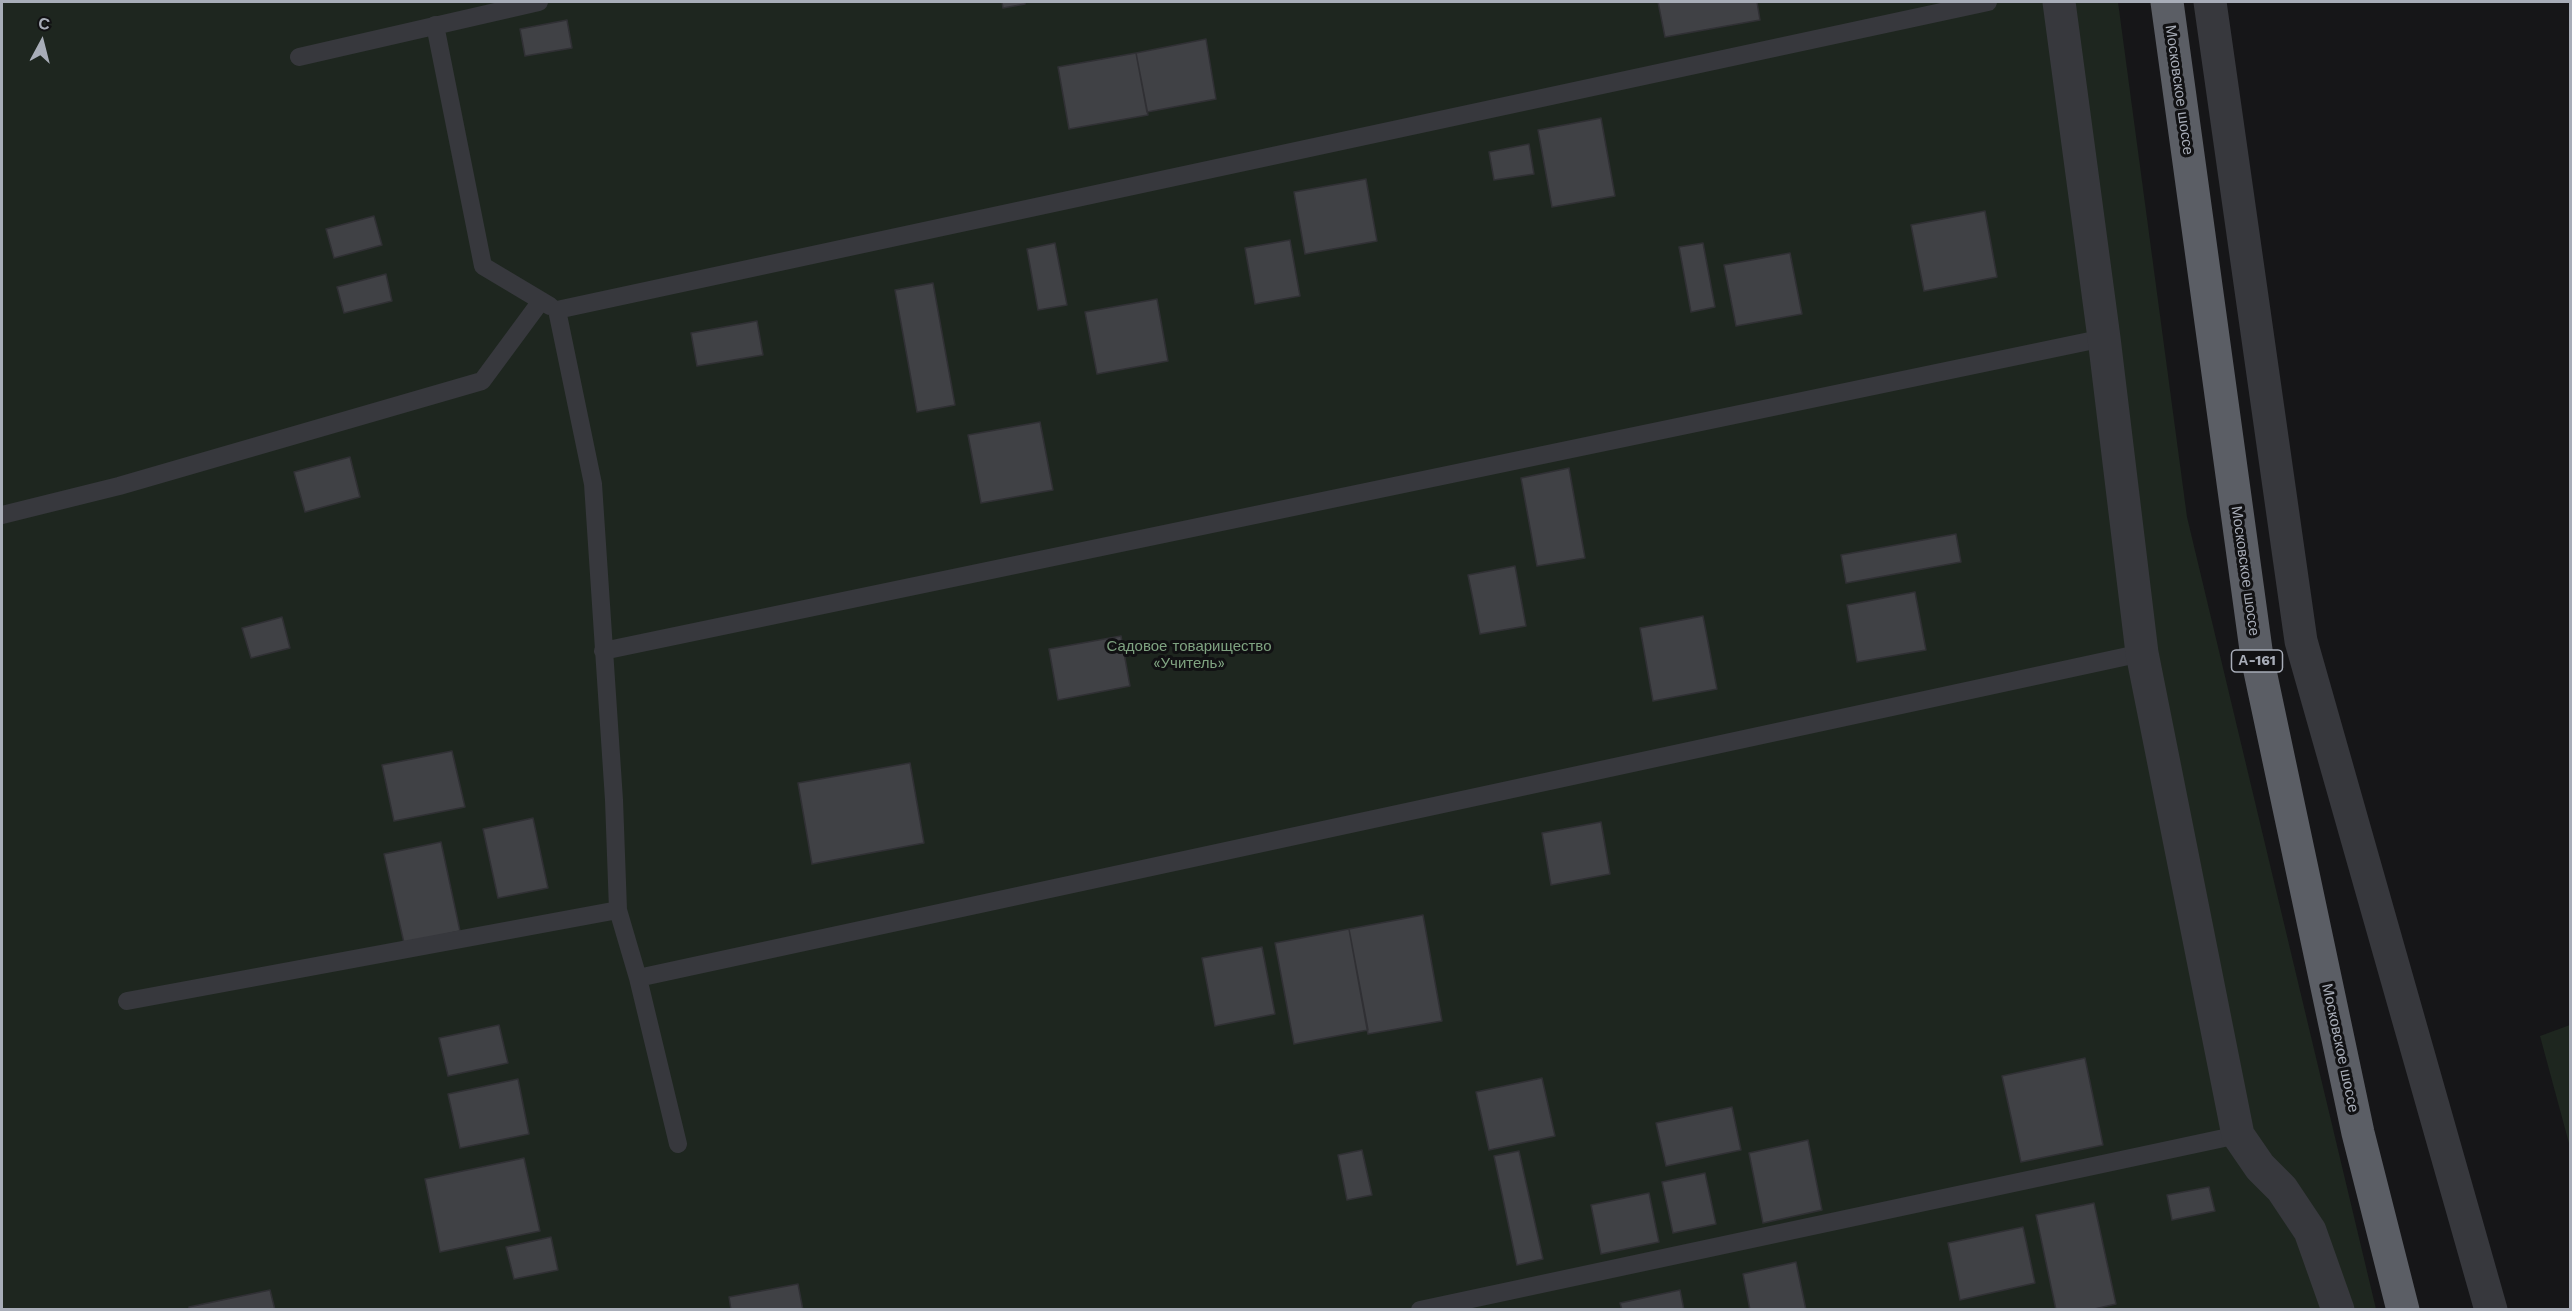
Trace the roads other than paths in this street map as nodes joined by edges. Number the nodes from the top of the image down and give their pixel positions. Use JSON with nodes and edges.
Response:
{"nodes":[{"id":1,"x":539,"y":2,"type":"edge"},
{"id":2,"x":1988,"y":2,"type":"edge"},
{"id":3,"x":2059,"y":2,"type":"edge"},
{"id":4,"x":2167,"y":2,"type":"edge"},
{"id":5,"x":2210,"y":2,"type":"edge"},
{"id":6,"x":435,"y":25,"type":"junction"},
{"id":7,"x":298,"y":57,"type":"dead end"},
{"id":8,"x":549,"y":305,"type":"junction"},
{"id":9,"x":2104,"y":338,"type":"junction"},
{"id":10,"x":2,"y":515,"type":"edge"},
{"id":11,"x":603,"y":651,"type":"junction"},
{"id":12,"x":2142,"y":653,"type":"junction"},
{"id":13,"x":618,"y":910,"type":"junction"},
{"id":14,"x":638,"y":978,"type":"junction"},
{"id":15,"x":127,"y":1001,"type":"dead end"},
{"id":16,"x":2238,"y":1135,"type":"junction"},
{"id":17,"x":678,"y":1144,"type":"dead end"},
{"id":18,"x":1420,"y":1310,"type":"edge"},
{"id":19,"x":2338,"y":1310,"type":"edge"},
{"id":20,"x":2403,"y":1310,"type":"edge"},
{"id":21,"x":2491,"y":1310,"type":"edge"}],
"edges":[{"from":1,"to":6,"type":"lane"},
{"from":2,"to":8,"type":"lane"},
{"from":3,"to":9,"type":"street"},
{"from":4,"to":20,"type":"highway","name":"Московское шоссе","number":"А-161"},
{"from":5,"to":21,"type":"street"},
{"from":6,"to":7,"type":"lane"},
{"from":6,"to":8,"type":"lane"},
{"from":8,"to":10,"type":"lane"},
{"from":8,"to":11,"type":"lane"},
{"from":9,"to":11,"type":"lane"},
{"from":9,"to":12,"type":"street"},
{"from":11,"to":13,"type":"lane"},
{"from":12,"to":14,"type":"lane"},
{"from":12,"to":16,"type":"street"},
{"from":13,"to":14,"type":"lane"},
{"from":13,"to":15,"type":"lane"},
{"from":14,"to":17,"type":"lane"},
{"from":16,"to":18,"type":"lane"},
{"from":16,"to":19,"type":"street"}]}
